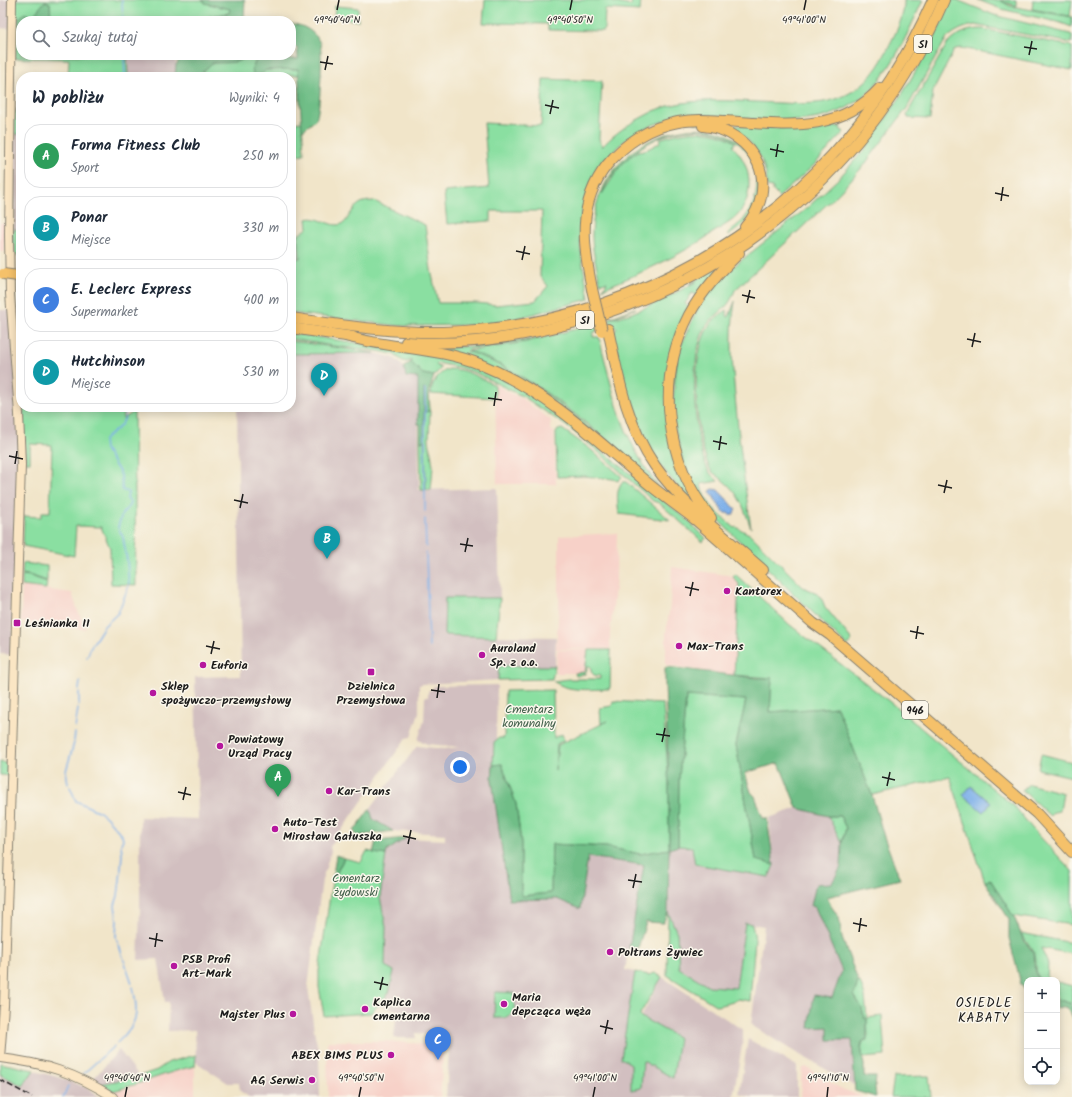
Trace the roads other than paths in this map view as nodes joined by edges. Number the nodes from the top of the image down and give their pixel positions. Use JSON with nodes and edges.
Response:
{"nodes":[{"id":1,"x":12,"y":0,"type":"edge"},
{"id":2,"x":933,"y":0,"type":"edge"},
{"id":3,"x":944,"y":0,"type":"edge"},
{"id":4,"x":898,"y":67,"type":"junction"},
{"id":5,"x":752,"y":239,"type":"junction"},
{"id":6,"x":732,"y":241,"type":"junction"},
{"id":7,"x":1,"y":274,"type":"edge"},
{"id":8,"x":16,"y":276,"type":"edge"},
{"id":9,"x":595,"y":289,"type":"junction"},
{"id":10,"x":296,"y":319,"type":"edge"},
{"id":11,"x":296,"y":329,"type":"edge"},
{"id":12,"x":605,"y":330,"type":"junction"},
{"id":13,"x":346,"y":336,"type":"junction"},
{"id":14,"x":16,"y":374,"type":"edge"},
{"id":15,"x":19,"y":412,"type":"edge"},
{"id":16,"x":696,"y":520,"type":"junction"},
{"id":17,"x":735,"y":545,"type":"junction"},
{"id":18,"x":830,"y":635,"type":"junction"},
{"id":19,"x":1072,"y":852,"type":"edge"},
{"id":20,"x":0,"y":1058,"type":"edge"},
{"id":21,"x":113,"y":1097,"type":"edge"}],
"edges":[{"from":1,"to":14,"type":"street"},
{"from":2,"to":4,"type":"highway","number":"S1"},
{"from":3,"to":5,"type":"highway","number":"S1"},
{"from":4,"to":6,"type":"highway","number":"S1"},
{"from":4,"to":9,"type":"highway"},
{"from":5,"to":13,"type":"highway","number":"S1"},
{"from":5,"to":17,"type":"highway"},
{"from":6,"to":9,"type":"highway"},
{"from":6,"to":10,"type":"highway","number":"S1"},
{"from":7,"to":8,"type":"highway","bridge":true},
{"from":9,"to":12,"type":"highway","bridge":true},
{"from":11,"to":13,"type":"highway","number":"S1"},
{"from":12,"to":16,"type":"highway"},
{"from":12,"to":17,"type":"highway"},
{"from":13,"to":16,"type":"highway"},
{"from":15,"to":20,"type":"street"},
{"from":16,"to":18,"type":"highway","number":"946"},
{"from":17,"to":18,"type":"highway","number":"946"},
{"from":18,"to":19,"type":"highway","number":"946"},
{"from":20,"to":21,"type":"street"}]}
